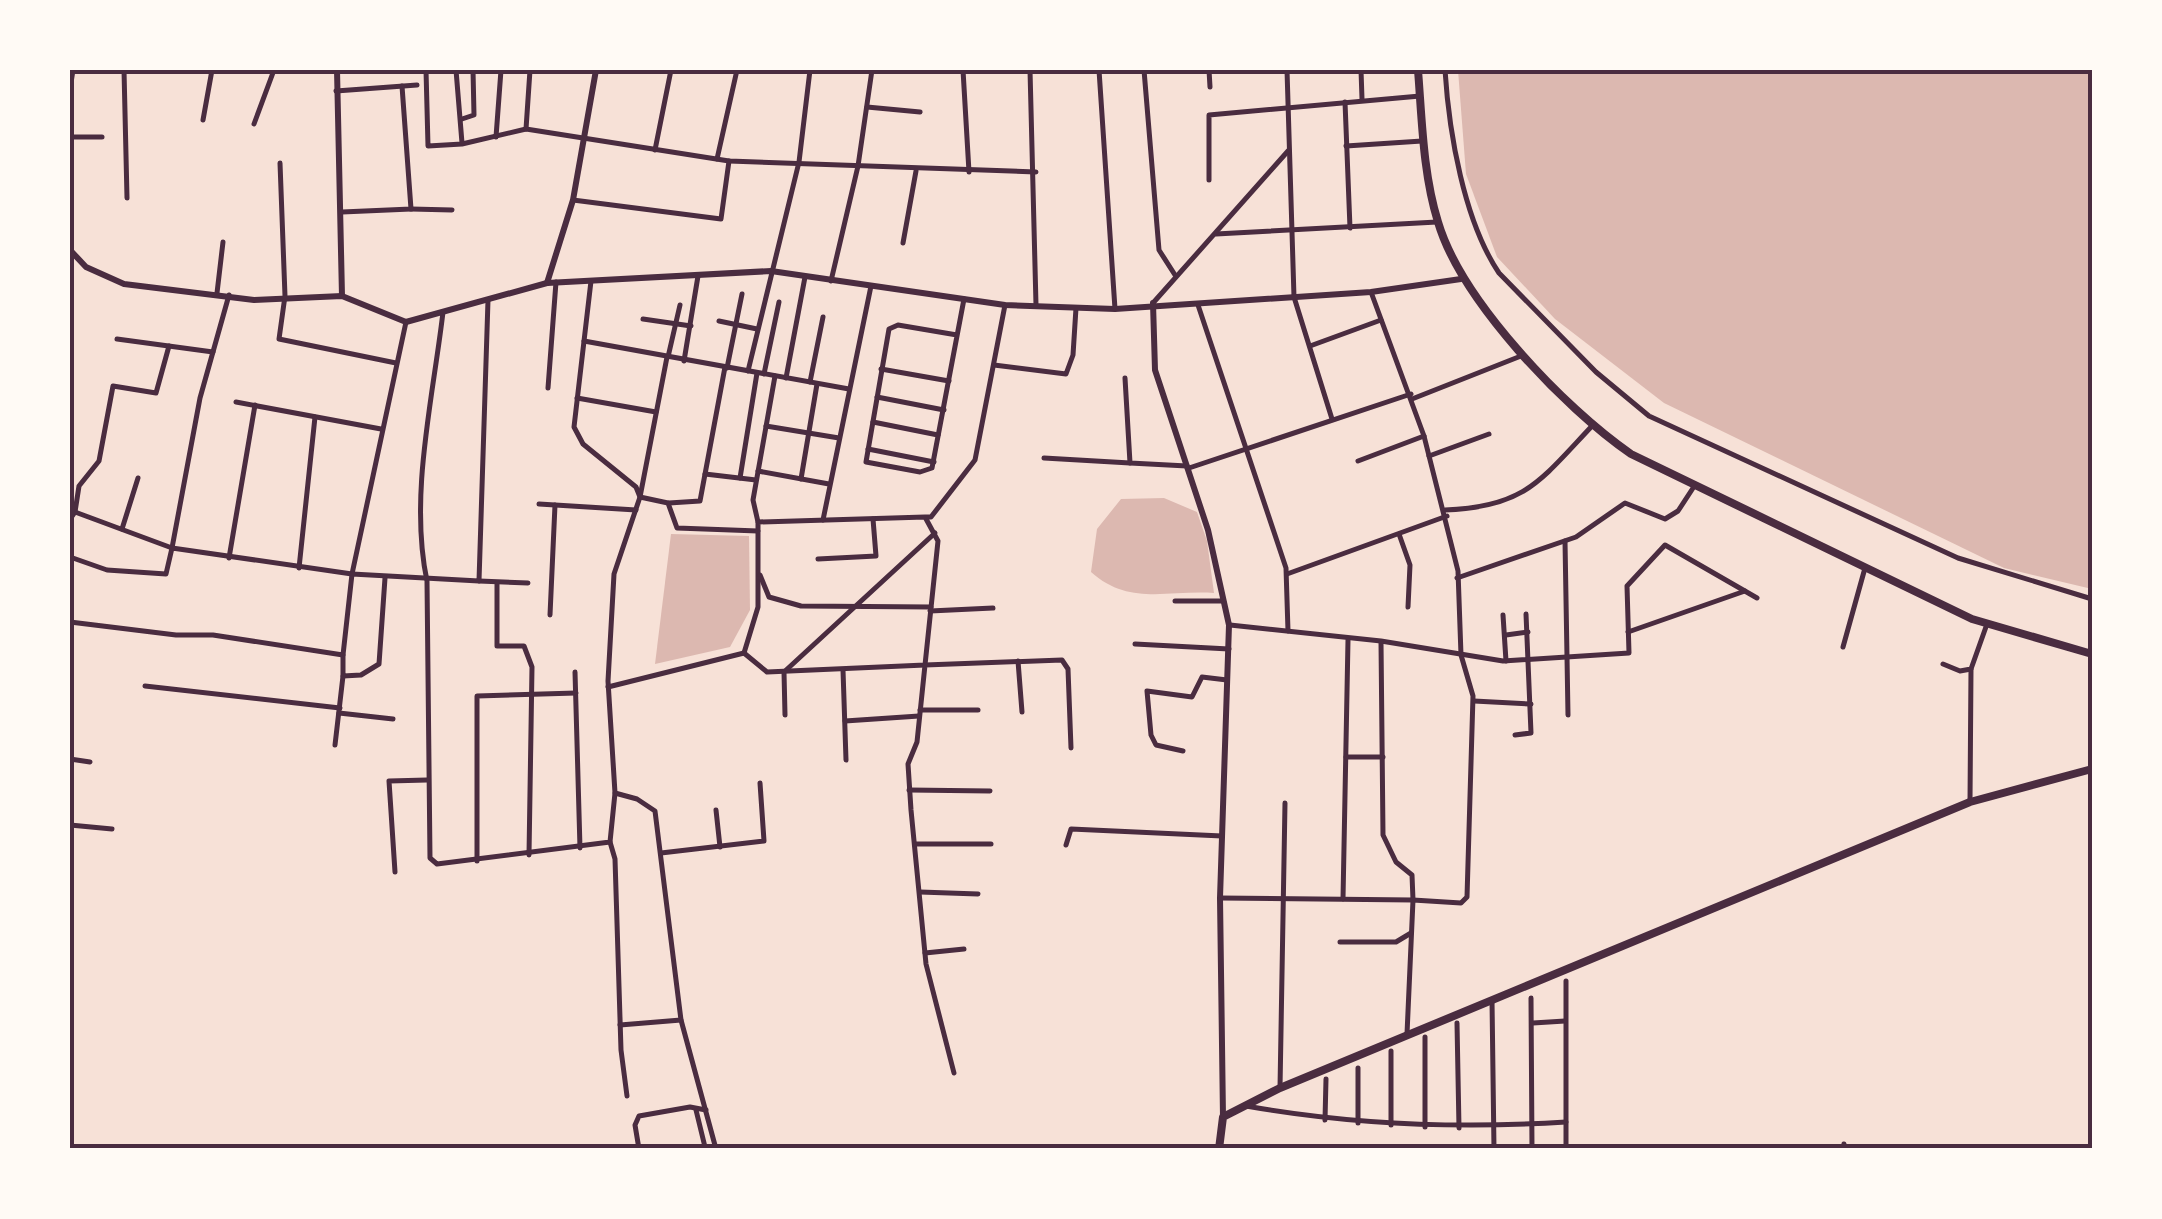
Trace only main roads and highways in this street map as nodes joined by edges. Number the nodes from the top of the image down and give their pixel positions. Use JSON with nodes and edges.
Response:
{"nodes":[{"id":1,"x":1418,"y":70,"type":"edge"},
{"id":2,"x":2092,"y":654,"type":"edge"},
{"id":3,"x":2092,"y":769,"type":"edge"},
{"id":4,"x":1219,"y":1149,"type":"edge"}],
"edges":[{"from":1,"to":2,"type":"main road"},
{"from":3,"to":4,"type":"main road"}]}
